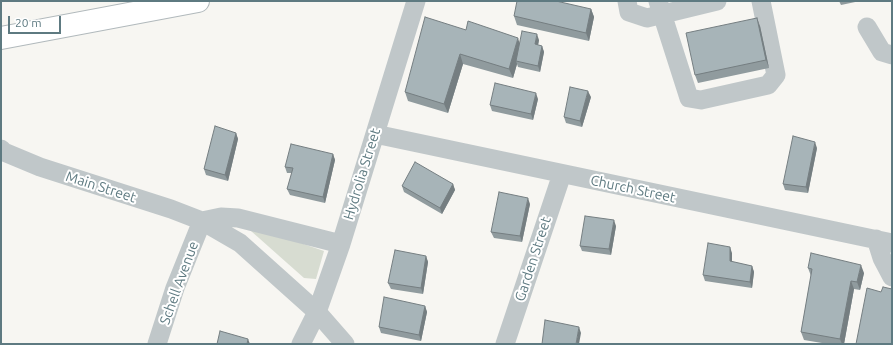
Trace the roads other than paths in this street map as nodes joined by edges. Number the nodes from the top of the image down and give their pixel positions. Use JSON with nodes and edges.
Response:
{"nodes":[{"id":1,"x":198,"y":1,"type":"edge"},
{"id":2,"x":416,"y":1,"type":"edge"},
{"id":3,"x":627,"y":1,"type":"edge"},
{"id":4,"x":761,"y":1,"type":"edge"},
{"id":5,"x":710,"y":2,"type":"edge"},
{"id":6,"x":679,"y":5,"type":"edge"},
{"id":7,"x":660,"y":8,"type":"edge"},
{"id":8,"x":867,"y":28,"type":"dead end"},
{"id":9,"x":1,"y":38,"type":"edge"},
{"id":10,"x":892,"y":55,"type":"edge"},
{"id":11,"x":375,"y":134,"type":"junction"},
{"id":12,"x":1,"y":149,"type":"edge"},
{"id":13,"x":562,"y":174,"type":"junction"},
{"id":14,"x":202,"y":221,"type":"junction"},
{"id":15,"x":884,"y":241,"type":"edge"},
{"id":16,"x":341,"y":244,"type":"junction"},
{"id":17,"x":892,"y":277,"type":"edge"},
{"id":18,"x":317,"y":312,"type":"junction"},
{"id":19,"x":157,"y":344,"type":"edge"},
{"id":20,"x":301,"y":344,"type":"edge"},
{"id":21,"x":345,"y":344,"type":"edge"},
{"id":22,"x":505,"y":344,"type":"edge"}],
"edges":[{"from":1,"to":9,"type":"main road"},
{"from":2,"to":11,"type":"street","name":"Hydrolia Street"},
{"from":3,"to":7,"type":"street"},
{"from":4,"to":7,"type":"street"},
{"from":5,"to":6,"type":"street"},
{"from":6,"to":7,"type":"street"},
{"from":8,"to":10,"type":"street"},
{"from":11,"to":13,"type":"street","name":"Church Street"},
{"from":11,"to":16,"type":"street","name":"Hydrolia Street"},
{"from":12,"to":14,"type":"street","name":"Main Street"},
{"from":13,"to":15,"type":"street","name":"Church Street"},
{"from":13,"to":22,"type":"street","name":"Garden Street"},
{"from":14,"to":16,"type":"street"},
{"from":14,"to":18,"type":"street","name":"Main Street"},
{"from":14,"to":19,"type":"street","name":"Schell Avenue"},
{"from":15,"to":17,"type":"street"},
{"from":16,"to":18,"type":"street","name":"Hydrolia Street"},
{"from":18,"to":20,"type":"street","name":"Hydrolia Street"},
{"from":18,"to":21,"type":"street","name":"Main Street"}]}
